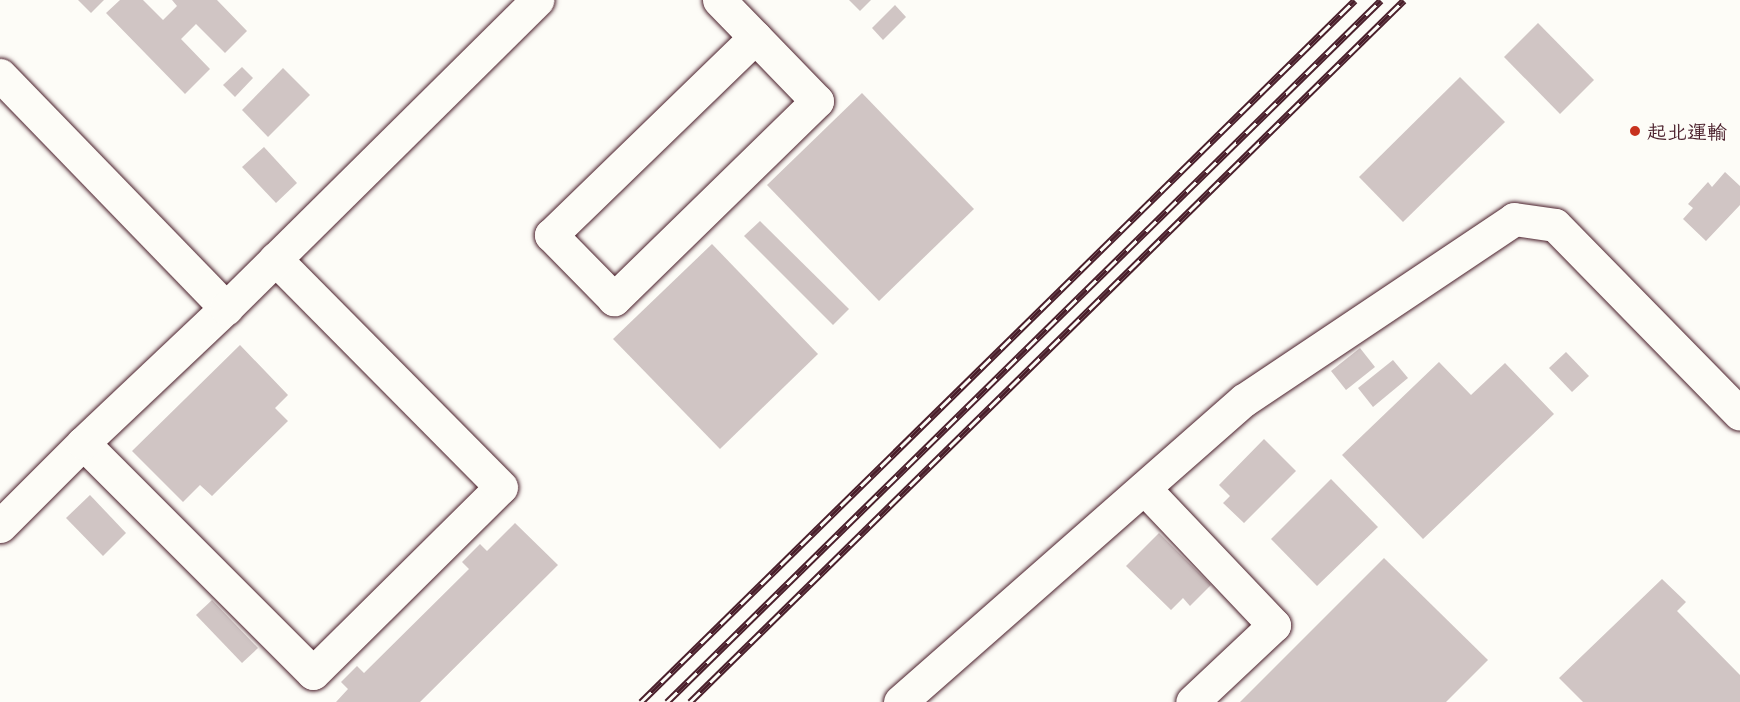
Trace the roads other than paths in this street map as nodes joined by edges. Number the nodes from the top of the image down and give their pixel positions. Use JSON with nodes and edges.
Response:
{"nodes":[{"id":1,"x":537,"y":0,"type":"edge"},
{"id":2,"x":719,"y":0,"type":"edge"},
{"id":3,"x":755,"y":37,"type":"junction"},
{"id":4,"x":0,"y":75,"type":"edge"},
{"id":5,"x":275,"y":259,"type":"junction"},
{"id":6,"x":226,"y":308,"type":"junction"},
{"id":7,"x":1740,"y":414,"type":"edge"},
{"id":8,"x":82,"y":443,"type":"junction"},
{"id":9,"x":1144,"y":488,"type":"junction"},
{"id":10,"x":0,"y":526,"type":"edge"},
{"id":11,"x":900,"y":702,"type":"edge"},
{"id":12,"x":1192,"y":702,"type":"edge"}],
"edges":[{"from":1,"to":5,"type":"street"},
{"from":2,"to":3,"type":"street"},
{"from":3,"to":3,"type":"street"},
{"from":4,"to":6,"type":"street"},
{"from":5,"to":6,"type":"street"},
{"from":5,"to":8,"type":"street"},
{"from":6,"to":8,"type":"street"},
{"from":7,"to":9,"type":"street"},
{"from":8,"to":10,"type":"street"},
{"from":9,"to":11,"type":"street"},
{"from":9,"to":12,"type":"street"}]}
